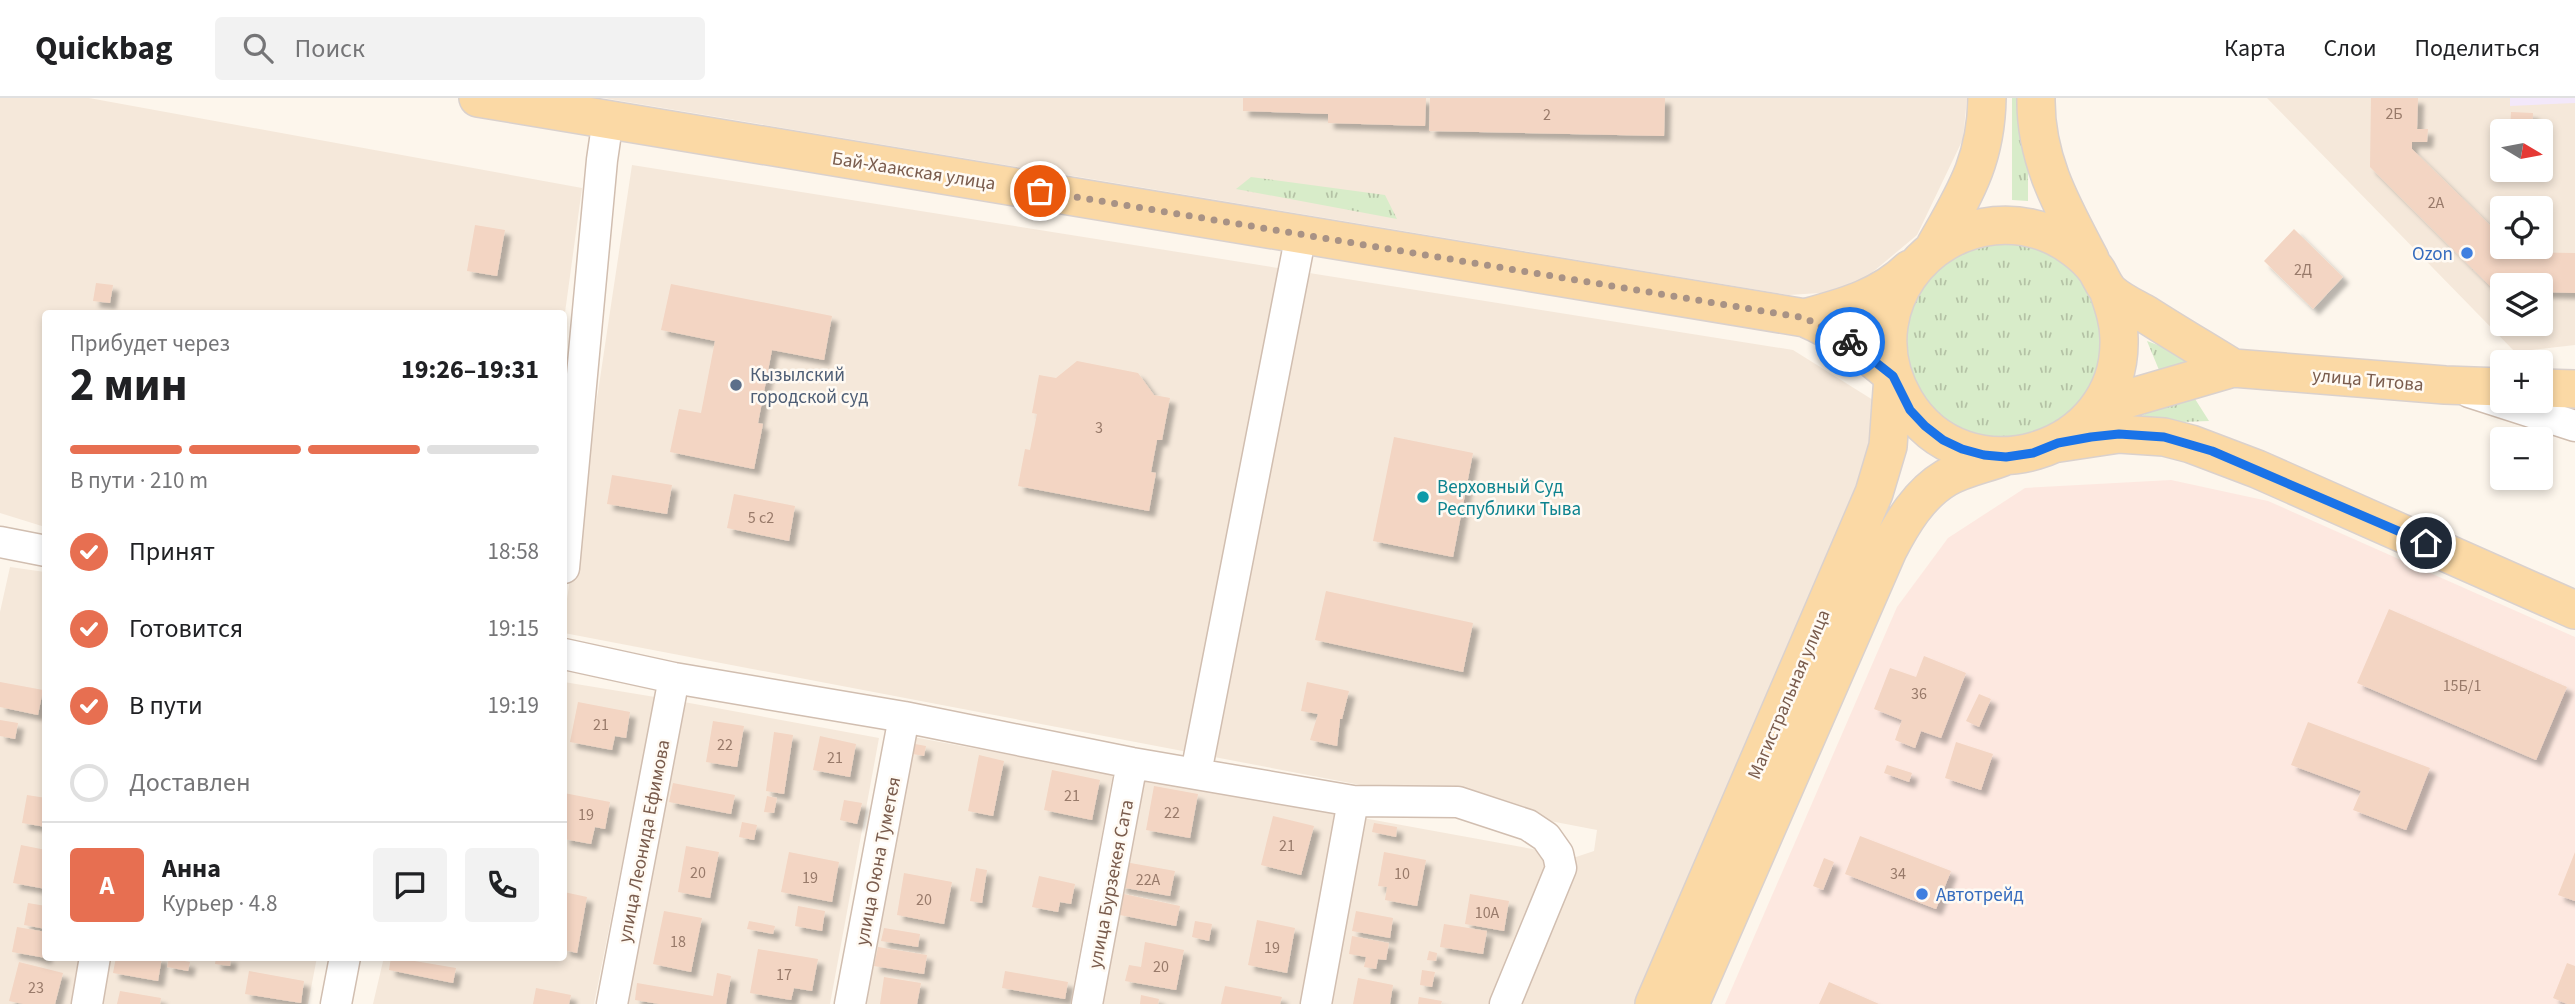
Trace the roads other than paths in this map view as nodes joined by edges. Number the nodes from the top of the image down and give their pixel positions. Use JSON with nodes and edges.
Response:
{"nodes":[{"id":1,"x":478,"y":98,"type":"edge"},
{"id":2,"x":1987,"y":98,"type":"edge"},
{"id":3,"x":2036,"y":98,"type":"edge"},
{"id":4,"x":608,"y":120,"type":"junction"},
{"id":5,"x":1301,"y":234,"type":"junction"},
{"id":6,"x":1928,"y":253,"type":"junction"},
{"id":7,"x":2102,"y":281,"type":"junction"},
{"id":8,"x":1805,"y":318,"type":"junction"},
{"id":9,"x":2233,"y":368,"type":"junction"},
{"id":10,"x":1893,"y":376,"type":"junction"},
{"id":11,"x":2445,"y":385,"type":"junction"},
{"id":12,"x":2490,"y":387,"type":"edge"},
{"id":13,"x":2553,"y":388,"type":"edge"},
{"id":14,"x":2575,"y":389,"type":"edge"},
{"id":15,"x":2099,"y":407,"type":"junction"},
{"id":16,"x":2575,"y":426,"type":"edge"},
{"id":17,"x":2058,"y":443,"type":"junction"},
{"id":18,"x":2006,"y":457,"type":"junction"},
{"id":19,"x":567,"y":535,"type":"edge"},
{"id":20,"x":0,"y":541,"type":"edge"},
{"id":21,"x":42,"y":550,"type":"edge"},
{"id":22,"x":2575,"y":610,"type":"edge"},
{"id":23,"x":567,"y":655,"type":"edge"},
{"id":24,"x":674,"y":678,"type":"junction"},
{"id":25,"x":904,"y":718,"type":"junction"},
{"id":26,"x":1132,"y":763,"type":"junction"},
{"id":27,"x":1196,"y":773,"type":"junction"},
{"id":28,"x":1353,"y":801,"type":"junction"},
{"id":29,"x":94,"y":961,"type":"edge"},
{"id":30,"x":344,"y":961,"type":"edge"},
{"id":31,"x":87,"y":1004,"type":"edge"},
{"id":32,"x":336,"y":1004,"type":"edge"},
{"id":33,"x":612,"y":1004,"type":"edge"},
{"id":34,"x":850,"y":1004,"type":"edge"},
{"id":35,"x":1087,"y":1004,"type":"edge"},
{"id":36,"x":1316,"y":1004,"type":"edge"},
{"id":37,"x":1505,"y":1004,"type":"edge"},
{"id":38,"x":1654,"y":1004,"type":"edge"},
{"id":39,"x":1690,"y":1004,"type":"edge"}],
"edges":[{"from":1,"to":4,"type":"main road","name":"Бай-Хаакская улица"},
{"from":2,"to":6,"type":"main road"},
{"from":3,"to":7,"type":"main road"},
{"from":4,"to":5,"type":"main road","name":"Бай-Хаакская улица"},
{"from":4,"to":19,"type":"street"},
{"from":5,"to":8,"type":"main road","name":"Бай-Хаакская улица"},
{"from":5,"to":27,"type":"street"},
{"from":6,"to":7,"type":"main road"},
{"from":6,"to":8,"type":"main road","name":"Бай-Хаакская улица"},
{"from":6,"to":10,"type":"main road"},
{"from":7,"to":9,"type":"main road","name":"улица Титова"},
{"from":7,"to":15,"type":"main road"},
{"from":8,"to":10,"type":"main road","name":"Бай-Хаакская улица"},
{"from":9,"to":11,"type":"main road","name":"улица Титова"},
{"from":9,"to":15,"type":"main road","name":"улица Титова"},
{"from":10,"to":18,"type":"main road"},
{"from":10,"to":38,"type":"main road","name":"Магистральная улица"},
{"from":11,"to":12,"type":"main road","name":"улица Титова"},
{"from":11,"to":16,"type":"street"},
{"from":13,"to":14,"type":"main road"},
{"from":15,"to":17,"type":"main road"},
{"from":17,"to":18,"type":"main road"},
{"from":17,"to":22,"type":"main road"},
{"from":18,"to":39,"type":"main road","name":"Магистральная улица"},
{"from":20,"to":21,"type":"street"},
{"from":23,"to":24,"type":"street"},
{"from":24,"to":25,"type":"street"},
{"from":24,"to":33,"type":"street","name":"улица Леонида Ефимова"},
{"from":25,"to":26,"type":"street"},
{"from":25,"to":34,"type":"street","name":"улица Оюна Туметея"},
{"from":26,"to":27,"type":"street"},
{"from":26,"to":35,"type":"street","name":"улица Бурзекея Сата"},
{"from":27,"to":28,"type":"street"},
{"from":28,"to":36,"type":"street"},
{"from":28,"to":37,"type":"street"},
{"from":29,"to":31,"type":"street"},
{"from":30,"to":32,"type":"street"}]}
